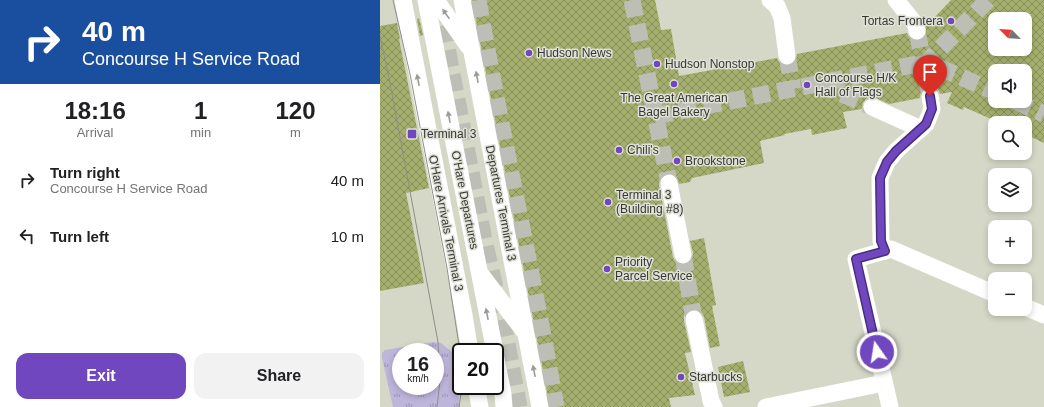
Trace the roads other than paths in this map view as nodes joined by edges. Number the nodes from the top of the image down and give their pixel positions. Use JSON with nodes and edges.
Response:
{"nodes":[{"id":1,"x":403,"y":0,"type":"edge"},
{"id":2,"x":426,"y":0,"type":"edge"},
{"id":3,"x":436,"y":0,"type":"edge"},
{"id":4,"x":462,"y":0,"type":"edge"},
{"id":5,"x":770,"y":0,"type":"edge"},
{"id":6,"x":896,"y":0,"type":"edge"},
{"id":7,"x":917,"y":31,"type":"tunnel mouth"},
{"id":8,"x":472,"y":51,"type":"junction"},
{"id":9,"x":787,"y":56,"type":"tunnel mouth"},
{"id":10,"x":930,"y":96,"type":"tunnel mouth"},
{"id":11,"x":872,"y":107,"type":"tunnel mouth"},
{"id":12,"x":921,"y":129,"type":"junction"},
{"id":13,"x":669,"y":183,"type":"tunnel mouth"},
{"id":14,"x":885,"y":251,"type":"junction"},
{"id":15,"x":683,"y":255,"type":"tunnel mouth"},
{"id":16,"x":479,"y":273,"type":"junction"},
{"id":17,"x":988,"y":291,"type":"edge"},
{"id":18,"x":1032,"y":310,"type":"edge"},
{"id":19,"x":1044,"y":315,"type":"edge"},
{"id":20,"x":694,"y":319,"type":"tunnel mouth"},
{"id":21,"x":527,"y":335,"type":"junction"},
{"id":22,"x":469,"y":343,"type":"edge"},
{"id":23,"x":493,"y":343,"type":"edge"},
{"id":24,"x":884,"y":382,"type":"junction"},
{"id":25,"x":478,"y":395,"type":"edge"},
{"id":26,"x":503,"y":395,"type":"edge"},
{"id":27,"x":480,"y":407,"type":"edge"},
{"id":28,"x":504,"y":407,"type":"edge"},
{"id":29,"x":540,"y":407,"type":"edge"},
{"id":30,"x":714,"y":407,"type":"edge"},
{"id":31,"x":766,"y":407,"type":"edge"},
{"id":32,"x":890,"y":407,"type":"edge"}],
"edges":[{"from":22,"to":1,"type":"street","name":"O'Hare Arrivals Terminal 3","one_way":true},
{"from":16,"to":2,"type":"street","name":"O'Hare Departures","one_way":true},
{"from":8,"to":3,"type":"street","one_way":true},
{"from":4,"to":8,"type":"street","name":"Departures Terminal 3"},
{"from":5,"to":9,"type":"street"},
{"from":6,"to":7,"type":"street"},
{"from":21,"to":8,"type":"street","name":"Departures Terminal 3","one_way":true},
{"from":10,"to":12,"type":"street"},
{"from":11,"to":12,"type":"street"},
{"from":12,"to":14,"type":"street"},
{"from":13,"to":15,"type":"street"},
{"from":14,"to":17,"type":"street"},
{"from":14,"to":24,"type":"street"},
{"from":16,"to":21,"type":"street"},
{"from":23,"to":16,"type":"street","name":"O'Hare Departures","one_way":true},
{"from":18,"to":19,"type":"street"},
{"from":20,"to":30,"type":"street"},
{"from":29,"to":21,"type":"street","name":"Departures Terminal 3","one_way":true},
{"from":24,"to":31,"type":"street"},
{"from":24,"to":32,"type":"street"},
{"from":25,"to":27,"type":"street"},
{"from":26,"to":28,"type":"street","name":"O'Hare Departures"}]}
